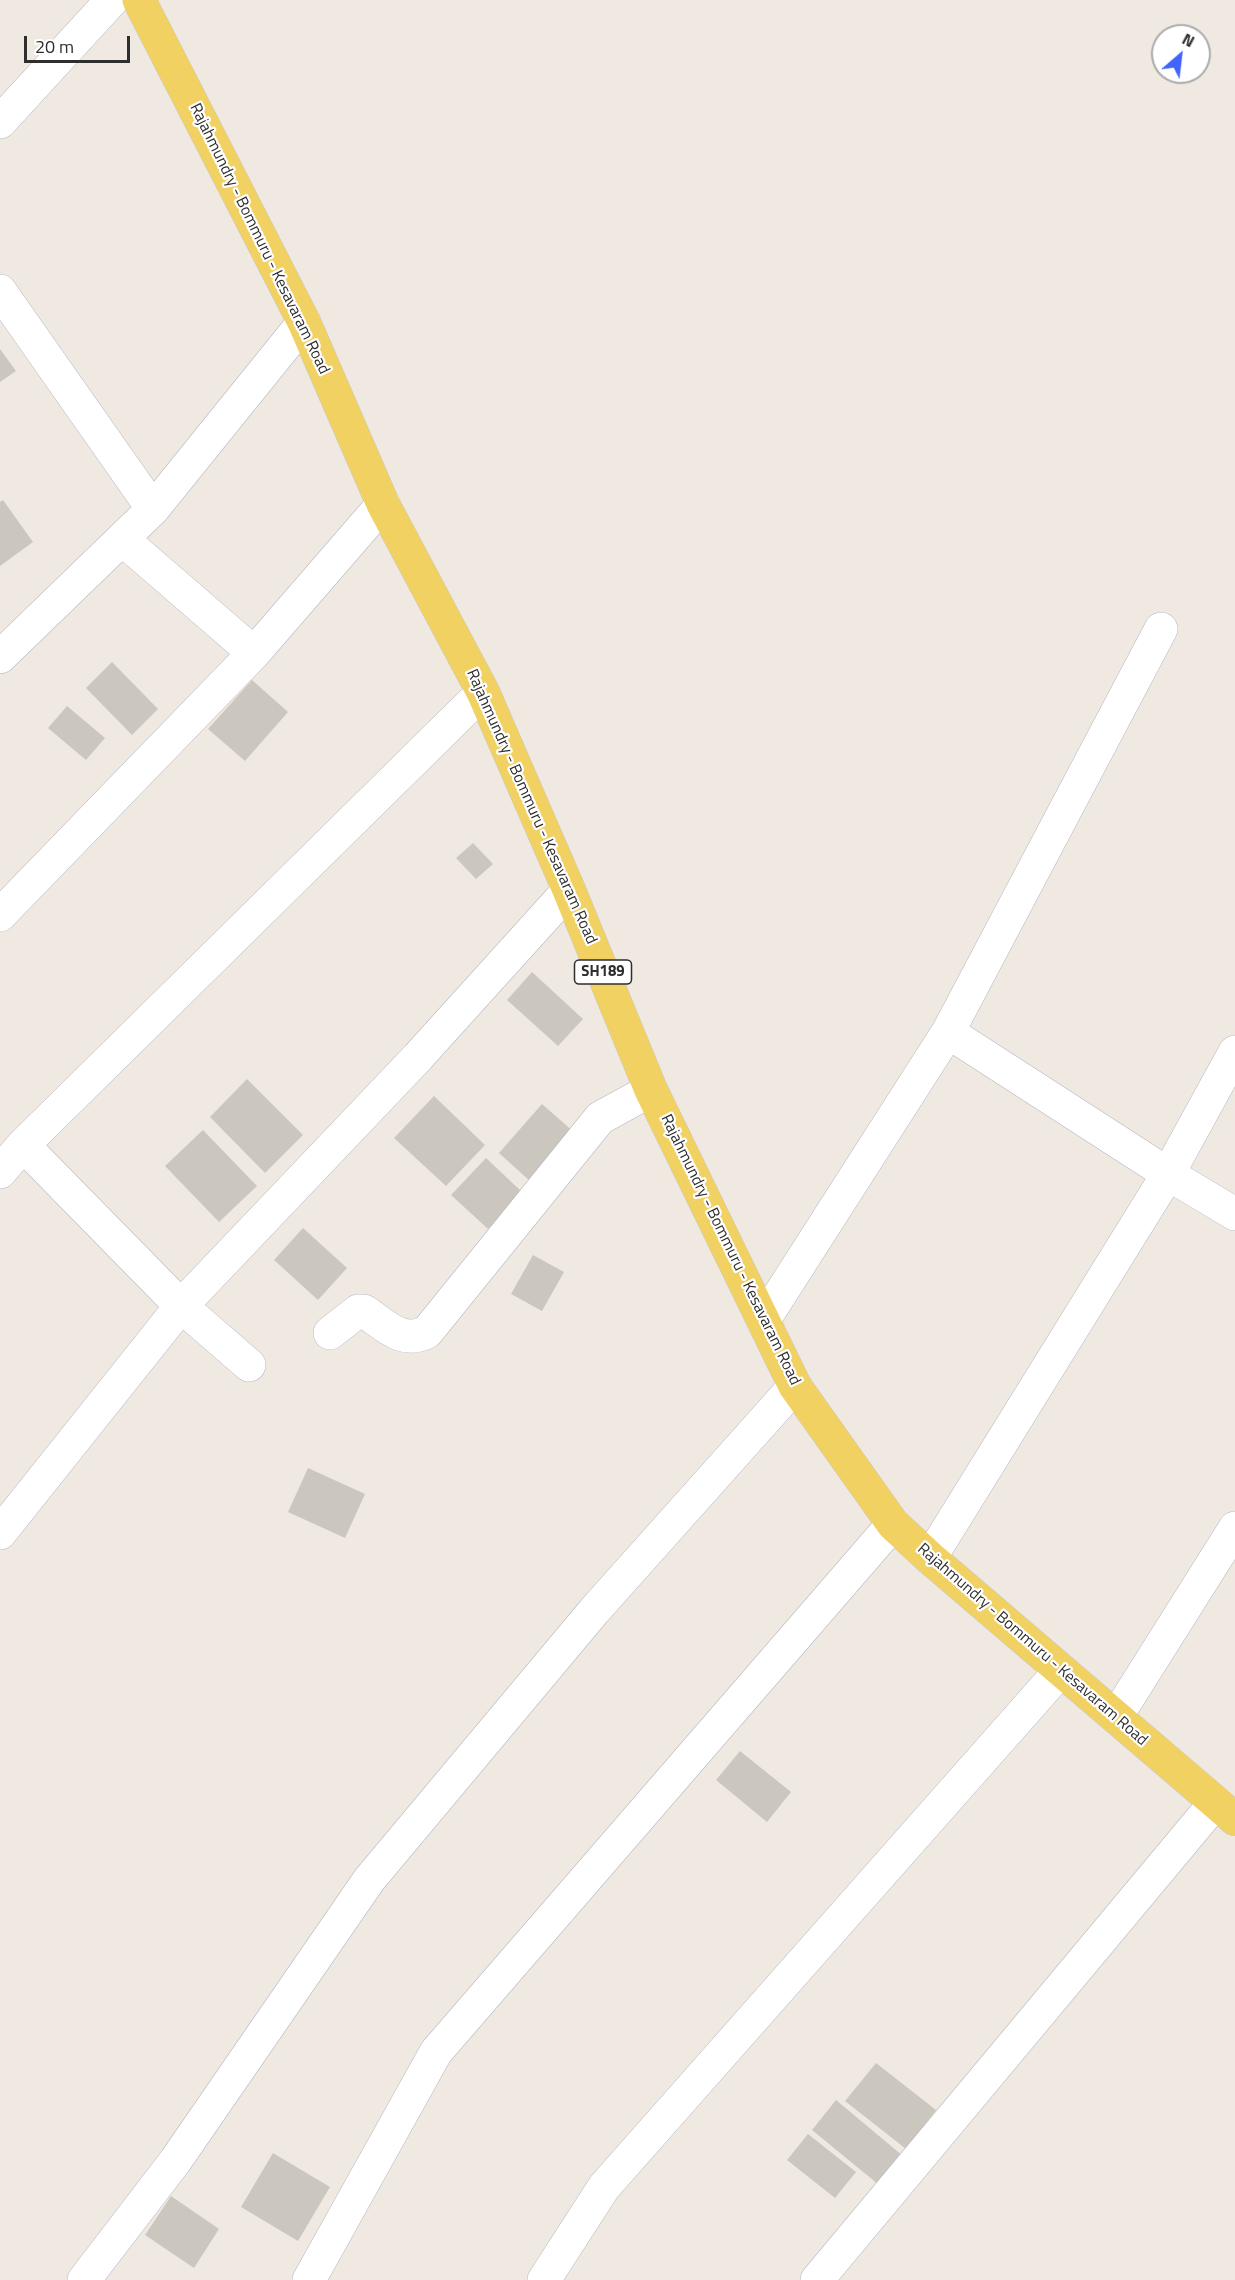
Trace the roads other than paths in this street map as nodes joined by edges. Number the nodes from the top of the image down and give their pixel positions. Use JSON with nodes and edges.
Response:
{"nodes":[{"id":1,"x":112,"y":0,"type":"edge"},
{"id":2,"x":139,"y":0,"type":"edge"},
{"id":3,"x":0,"y":122,"type":"edge"},
{"id":4,"x":0,"y":291,"type":"edge"},
{"id":5,"x":304,"y":322,"type":"junction"},
{"id":6,"x":382,"y":504,"type":"junction"},
{"id":7,"x":153,"y":508,"type":"junction"},
{"id":8,"x":122,"y":539,"type":"junction"},
{"id":9,"x":1161,"y":629,"type":"dead end"},
{"id":10,"x":2,"y":650,"type":"edge"},
{"id":11,"x":254,"y":653,"type":"junction"},
{"id":12,"x":483,"y":692,"type":"junction"},
{"id":13,"x":569,"y":890,"type":"junction"},
{"id":14,"x":0,"y":915,"type":"edge"},
{"id":15,"x":948,"y":1032,"type":"junction"},
{"id":16,"x":1235,"y":1052,"type":"edge"},
{"id":17,"x":651,"y":1090,"type":"junction"},
{"id":18,"x":23,"y":1145,"type":"junction"},
{"id":19,"x":0,"y":1172,"type":"edge"},
{"id":20,"x":1168,"y":1174,"type":"junction"},
{"id":21,"x":1235,"y":1214,"type":"edge"},
{"id":22,"x":181,"y":1306,"type":"junction"},
{"id":23,"x":764,"y":1321,"type":"junction"},
{"id":24,"x":330,"y":1334,"type":"dead end"},
{"id":25,"x":249,"y":1365,"type":"dead end"},
{"id":26,"x":795,"y":1386,"type":"junction"},
{"id":27,"x":893,"y":1524,"type":"junction"},
{"id":28,"x":1235,"y":1528,"type":"edge"},
{"id":29,"x":0,"y":1533,"type":"edge"},
{"id":30,"x":930,"y":1558,"type":"junction"},
{"id":31,"x":1061,"y":1670,"type":"junction"},
{"id":32,"x":1116,"y":1717,"type":"junction"},
{"id":33,"x":1225,"y":1811,"type":"edge"},
{"id":34,"x":84,"y":2280,"type":"edge"},
{"id":35,"x":309,"y":2280,"type":"edge"},
{"id":36,"x":544,"y":2280,"type":"edge"},
{"id":37,"x":817,"y":2280,"type":"edge"}],
"edges":[{"from":1,"to":3,"type":"street"},
{"from":2,"to":5,"type":"main road","name":"Rajahmundry - Bommuru - Kesavaram Road","number":"SH189"},
{"from":4,"to":7,"type":"street"},
{"from":5,"to":6,"type":"main road","name":"Rajahmundry - Bommuru - Kesavaram Road","number":"SH189"},
{"from":5,"to":7,"type":"street"},
{"from":6,"to":11,"type":"street"},
{"from":6,"to":12,"type":"main road","name":"Rajahmundry - Bommuru - Kesavaram Road","number":"SH189"},
{"from":7,"to":8,"type":"street"},
{"from":8,"to":10,"type":"street"},
{"from":8,"to":11,"type":"street"},
{"from":9,"to":15,"type":"street"},
{"from":11,"to":14,"type":"street"},
{"from":12,"to":13,"type":"main road","name":"Rajahmundry - Bommuru - Kesavaram Road","number":"SH189"},
{"from":12,"to":18,"type":"street"},
{"from":13,"to":17,"type":"main road","name":"Rajahmundry - Bommuru - Kesavaram Road","number":"SH189"},
{"from":13,"to":22,"type":"street"},
{"from":15,"to":20,"type":"street"},
{"from":15,"to":23,"type":"street"},
{"from":16,"to":20,"type":"street"},
{"from":17,"to":23,"type":"main road","name":"Rajahmundry - Bommuru - Kesavaram Road","number":"SH189"},
{"from":17,"to":24,"type":"street"},
{"from":18,"to":19,"type":"street"},
{"from":18,"to":22,"type":"street"},
{"from":20,"to":21,"type":"street"},
{"from":20,"to":30,"type":"street"},
{"from":22,"to":25,"type":"street"},
{"from":22,"to":29,"type":"street"},
{"from":23,"to":26,"type":"main road","name":"Rajahmundry - Bommuru - Kesavaram Road","number":"SH189"},
{"from":26,"to":27,"type":"main road","name":"Rajahmundry - Bommuru - Kesavaram Road","number":"SH189"},
{"from":26,"to":34,"type":"street"},
{"from":27,"to":30,"type":"main road","name":"Rajahmundry - Bommuru - Kesavaram Road","number":"SH189"},
{"from":27,"to":35,"type":"street"},
{"from":28,"to":32,"type":"street"},
{"from":30,"to":31,"type":"main road","name":"Rajahmundry - Bommuru - Kesavaram Road","number":"SH189"},
{"from":31,"to":32,"type":"main road","name":"Rajahmundry - Bommuru - Kesavaram Road","number":"SH189"},
{"from":31,"to":36,"type":"street"},
{"from":32,"to":33,"type":"main road","name":"Rajahmundry - Bommuru - Kesavaram Road","number":"SH189"},
{"from":33,"to":37,"type":"street"}]}
